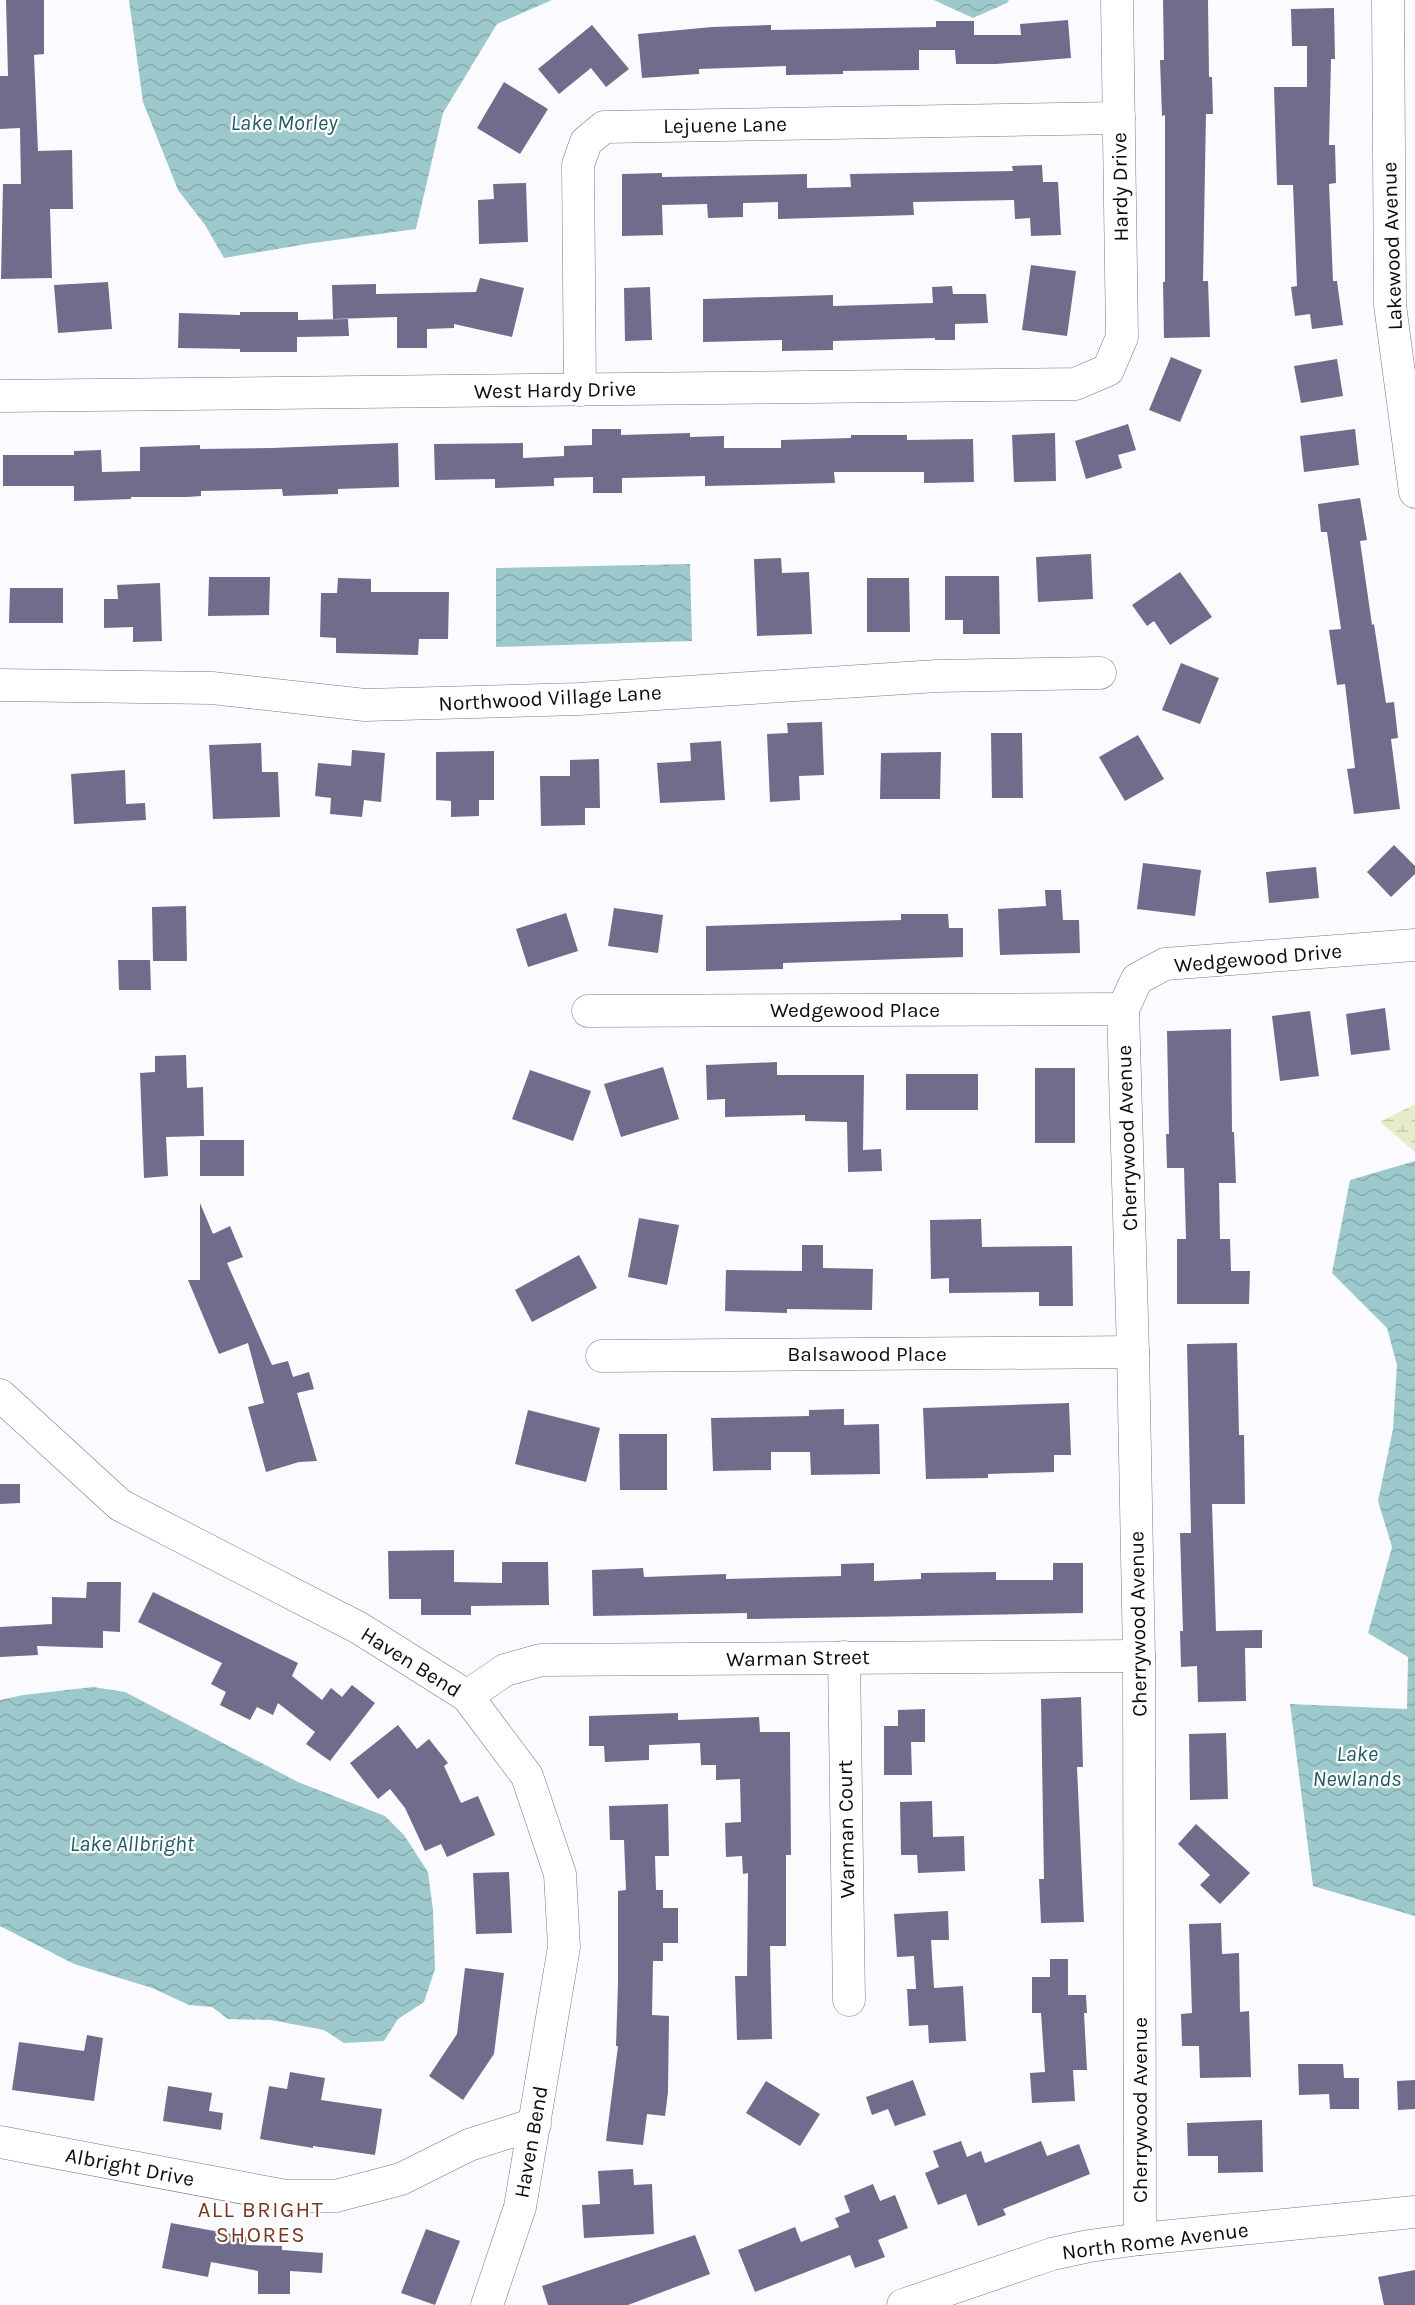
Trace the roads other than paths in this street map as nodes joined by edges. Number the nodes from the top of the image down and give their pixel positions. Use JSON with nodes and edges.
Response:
{"nodes":[{"id":1,"x":1117,"y":0,"type":"edge"},
{"id":2,"x":1388,"y":0,"type":"edge"},
{"id":3,"x":1119,"y":118,"type":"junction"},
{"id":4,"x":1108,"y":370,"type":"joint"},
{"id":5,"x":580,"y":390,"type":"junction"},
{"id":6,"x":0,"y":396,"type":"edge"},
{"id":7,"x":1415,"y":492,"type":"edge"},
{"id":8,"x":1100,"y":673,"type":"dead end"},
{"id":9,"x":0,"y":685,"type":"edge"},
{"id":10,"x":1415,"y":945,"type":"edge"},
{"id":11,"x":1123,"y":1009,"type":"junction"},
{"id":12,"x":588,"y":1011,"type":"dead end"},
{"id":13,"x":1133,"y":1352,"type":"junction"},
{"id":14,"x":602,"y":1356,"type":"dead end"},
{"id":15,"x":0,"y":1395,"type":"edge"},
{"id":16,"x":1139,"y":1656,"type":"junction"},
{"id":17,"x":844,"y":1657,"type":"junction"},
{"id":18,"x":467,"y":1696,"type":"junction"},
{"id":19,"x":849,"y":2000,"type":"dead end"},
{"id":20,"x":535,"y":2124,"type":"junction"},
{"id":21,"x":0,"y":2142,"type":"edge"},
{"id":22,"x":1415,"y":2212,"type":"edge"},
{"id":23,"x":1140,"y":2239,"type":"junction"},
{"id":24,"x":487,"y":2305,"type":"edge"},
{"id":25,"x":903,"y":2305,"type":"edge"}],
"edges":[{"from":1,"to":3,"type":"street","name":"Hardy Drive"},
{"from":2,"to":7,"type":"street","name":"Lakewood Avenue"},
{"from":3,"to":4,"type":"street","name":"Hardy Drive"},
{"from":3,"to":5,"type":"street","name":"Lejuene Lane"},
{"from":4,"to":5,"type":"street","name":"West Hardy Drive"},
{"from":5,"to":6,"type":"street","name":"West Hardy Drive"},
{"from":8,"to":9,"type":"street","name":"Northwood Village Lane"},
{"from":10,"to":11,"type":"street","name":"Wedgewood Drive"},
{"from":11,"to":12,"type":"street","name":"Wedgewood Place"},
{"from":11,"to":13,"type":"street","name":"Cherrywood Avenue"},
{"from":13,"to":14,"type":"street","name":"Balsawood Place"},
{"from":13,"to":16,"type":"street","name":"Cherrywood Avenue"},
{"from":15,"to":18,"type":"street","name":"Haven Bend"},
{"from":16,"to":17,"type":"street","name":"Warman Street"},
{"from":16,"to":23,"type":"street","name":"Cherrywood Avenue"},
{"from":17,"to":18,"type":"street","name":"Warman Street"},
{"from":17,"to":19,"type":"street","name":"Warman Court"},
{"from":18,"to":20,"type":"street","name":"Haven Bend"},
{"from":20,"to":21,"type":"street","name":"Albright Drive"},
{"from":20,"to":24,"type":"street","name":"Haven Bend"},
{"from":22,"to":23,"type":"street","name":"North Rome Avenue"},
{"from":23,"to":25,"type":"street","name":"North Rome Avenue"}]}
